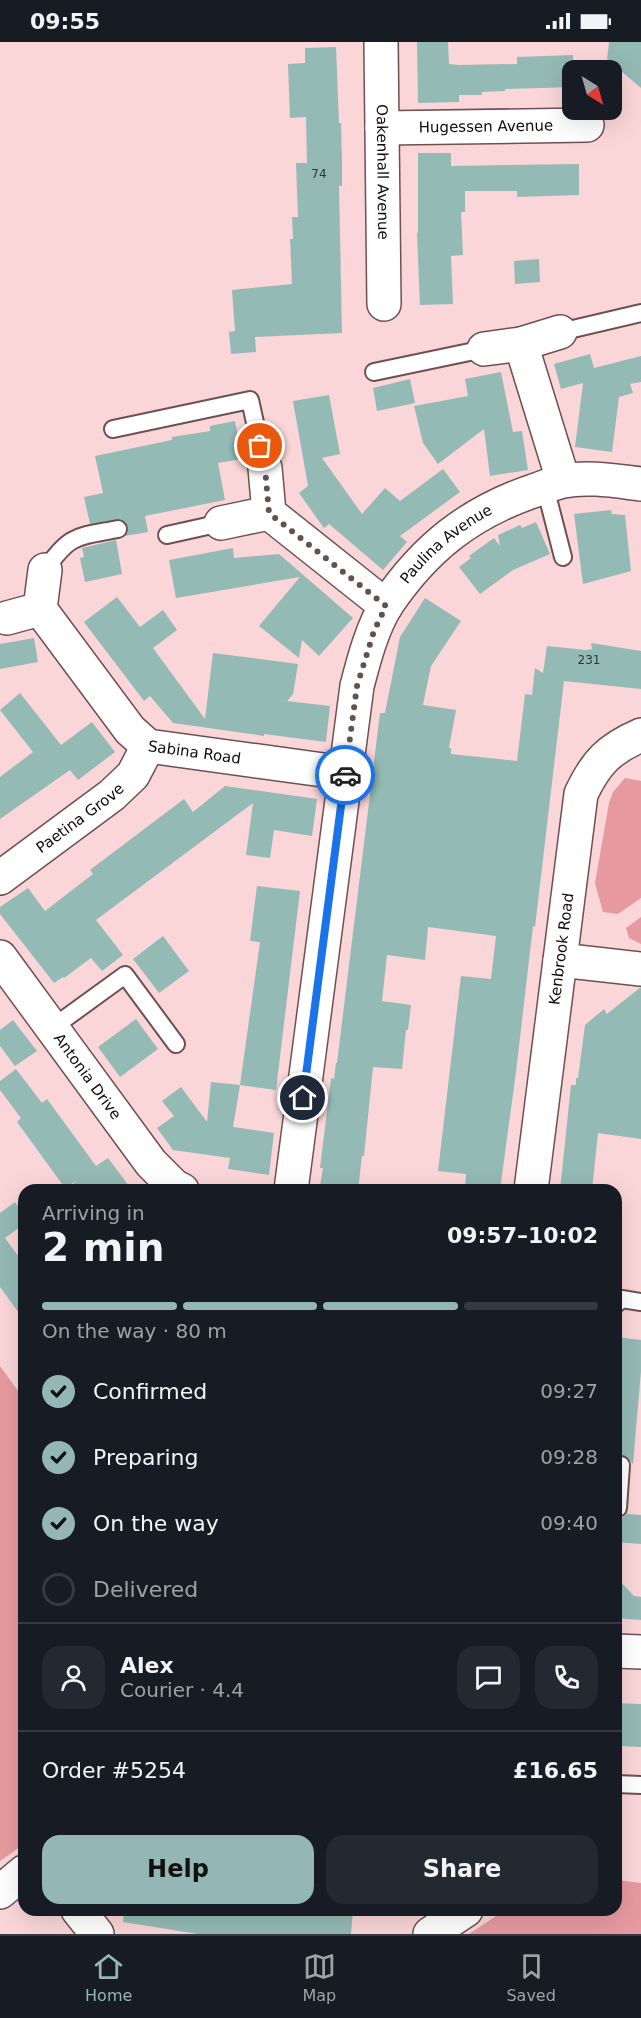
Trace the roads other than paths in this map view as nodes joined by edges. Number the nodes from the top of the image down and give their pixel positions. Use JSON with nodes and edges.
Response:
{"nodes":[{"id":1,"x":381,"y":42,"type":"edge"},
{"id":2,"x":587,"y":125,"type":"dead end"},
{"id":3,"x":382,"y":128,"type":"junction"},
{"id":4,"x":384,"y":304,"type":"dead end"},
{"id":5,"x":641,"y":313,"type":"edge"},
{"id":6,"x":560,"y":332,"type":"joint"},
{"id":7,"x":521,"y":344,"type":"junction"},
{"id":8,"x":484,"y":349,"type":"joint"},
{"id":9,"x":374,"y":372,"type":"dead end"},
{"id":10,"x":113,"y":429,"type":"dead end"},
{"id":11,"x":265,"y":468,"type":"joint"},
{"id":12,"x":554,"y":484,"type":"junction"},
{"id":13,"x":641,"y":484,"type":"edge"},
{"id":14,"x":269,"y":513,"type":"junction"},
{"id":15,"x":221,"y":523,"type":"joint"},
{"id":16,"x":118,"y":529,"type":"dead end"},
{"id":17,"x":167,"y":535,"type":"dead end"},
{"id":18,"x":562,"y":556,"type":"dead end"},
{"id":19,"x":45,"y":570,"type":"joint"},
{"id":20,"x":386,"y":606,"type":"junction"},
{"id":21,"x":40,"y":609,"type":"junction"},
{"id":22,"x":4,"y":619,"type":"edge"},
{"id":23,"x":641,"y":735,"type":"edge"},
{"id":24,"x":148,"y":746,"type":"junction"},
{"id":25,"x":345,"y":773,"type":"junction"},
{"id":26,"x":0,"y":878,"type":"edge"},
{"id":27,"x":560,"y":960,"type":"junction"},
{"id":28,"x":641,"y":969,"type":"edge"},
{"id":29,"x":6,"y":979,"type":"edge"},
{"id":30,"x":52,"y":1028,"type":"junction"},
{"id":31,"x":176,"y":1044,"type":"dead end"},
{"id":32,"x":172,"y":1184,"type":"edge"},
{"id":33,"x":292,"y":1184,"type":"edge"},
{"id":34,"x":532,"y":1184,"type":"edge"},
{"id":35,"x":622,"y":1299,"type":"edge"},
{"id":36,"x":641,"y":1302,"type":"edge"},
{"id":37,"x":622,"y":1651,"type":"edge"},
{"id":38,"x":641,"y":1652,"type":"edge"},
{"id":39,"x":622,"y":1784,"type":"edge"},
{"id":40,"x":641,"y":1785,"type":"edge"},
{"id":41,"x":18,"y":1877,"type":"edge"},
{"id":42,"x":0,"y":1892,"type":"edge"},
{"id":43,"x":83,"y":1916,"type":"edge"},
{"id":44,"x":457,"y":1916,"type":"edge"},
{"id":45,"x":97,"y":1934,"type":"edge"},
{"id":46,"x":430,"y":1934,"type":"edge"}],
"edges":[{"from":1,"to":3,"type":"street","name":"Oakenhall Avenue"},
{"from":2,"to":3,"type":"street","name":"Hugessen Avenue"},
{"from":3,"to":4,"type":"street","name":"Oakenhall Avenue"},
{"from":5,"to":6,"type":"lane"},
{"from":6,"to":7,"type":"street"},
{"from":7,"to":8,"type":"street"},
{"from":7,"to":12,"type":"street"},
{"from":8,"to":9,"type":"lane"},
{"from":10,"to":11,"type":"lane"},
{"from":11,"to":14,"type":"street"},
{"from":12,"to":13,"type":"street","name":"Paulina Avenue"},
{"from":12,"to":18,"type":"lane"},
{"from":12,"to":20,"type":"street","name":"Paulina Avenue"},
{"from":14,"to":15,"type":"street"},
{"from":14,"to":20,"type":"street"},
{"from":15,"to":17,"type":"lane"},
{"from":16,"to":19,"type":"lane"},
{"from":19,"to":21,"type":"street"},
{"from":20,"to":25,"type":"street","name":"Paulina Avenue"},
{"from":21,"to":22,"type":"street"},
{"from":21,"to":24,"type":"street","name":"Sabina Road"},
{"from":23,"to":27,"type":"street","name":"Kenbrook Road"},
{"from":24,"to":25,"type":"street","name":"Sabina Road"},
{"from":24,"to":26,"type":"street","name":"Paetina Grove"},
{"from":25,"to":33,"type":"street","name":"Paulina Avenue"},
{"from":27,"to":28,"type":"street"},
{"from":27,"to":34,"type":"street","name":"Kenbrook Road"},
{"from":29,"to":30,"type":"street","name":"Antonia Drive"},
{"from":30,"to":31,"type":"lane"},
{"from":30,"to":32,"type":"street","name":"Antonia Drive"},
{"from":35,"to":36,"type":"lane"},
{"from":37,"to":38,"type":"street"},
{"from":39,"to":40,"type":"lane"},
{"from":41,"to":42,"type":"street"},
{"from":43,"to":45,"type":"street"},
{"from":44,"to":46,"type":"street"}]}
